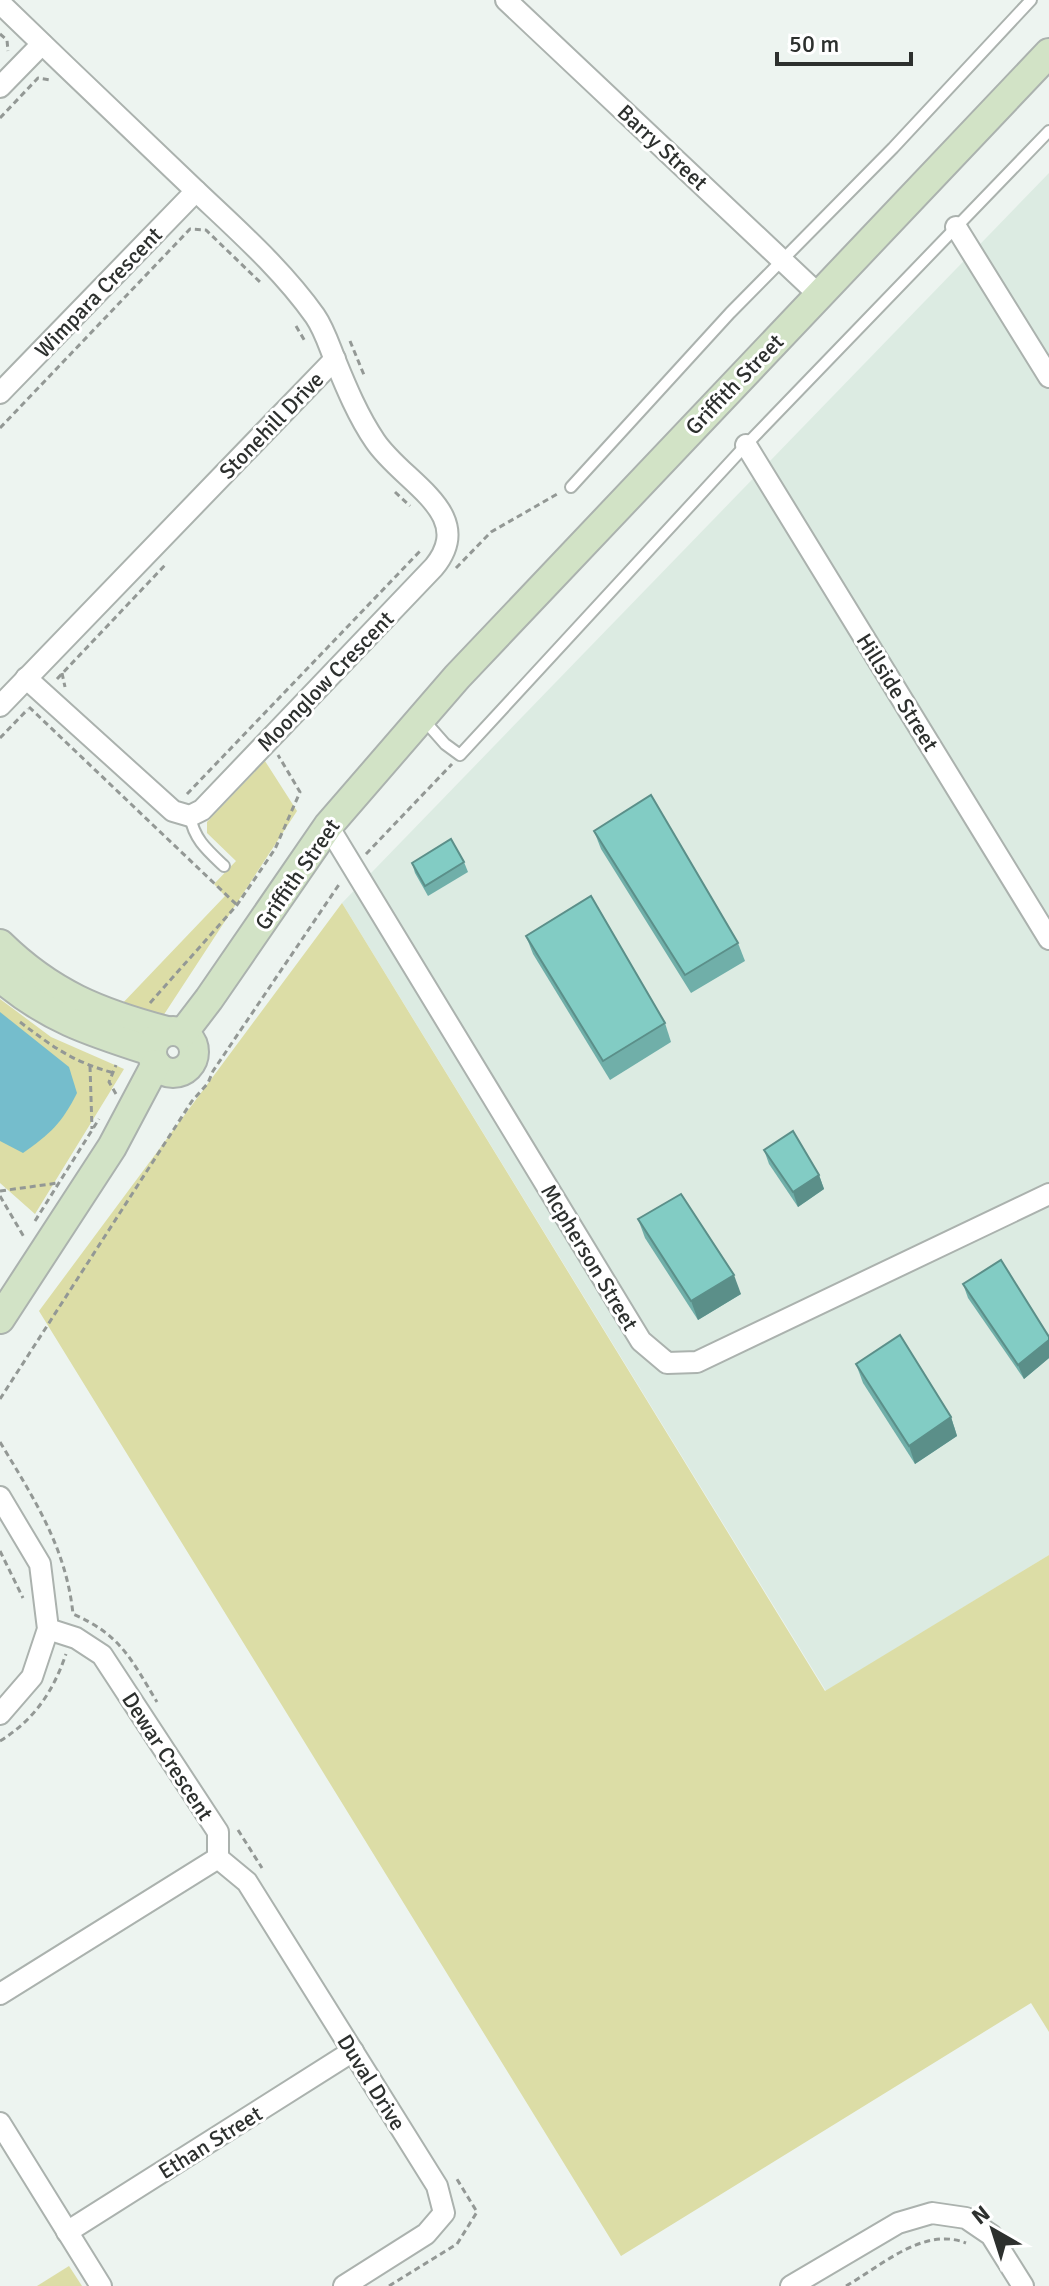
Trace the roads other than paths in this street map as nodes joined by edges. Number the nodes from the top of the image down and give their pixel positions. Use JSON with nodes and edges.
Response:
{"nodes":[{"id":1,"x":506,"y":0,"type":"edge"},
{"id":2,"x":1031,"y":0,"type":"edge"},
{"id":3,"x":0,"y":3,"type":"edge"},
{"id":4,"x":42,"y":44,"type":"junction"},
{"id":5,"x":1049,"y":53,"type":"edge"},
{"id":6,"x":0,"y":87,"type":"edge"},
{"id":7,"x":1049,"y":131,"type":"edge"},
{"id":8,"x":196,"y":191,"type":"junction"},
{"id":9,"x":956,"y":227,"type":"junction"},
{"id":10,"x":782,"y":260,"type":"junction"},
{"id":11,"x":819,"y":295,"type":"junction"},
{"id":12,"x":335,"y":359,"type":"junction"},
{"id":13,"x":1049,"y":377,"type":"edge"},
{"id":14,"x":0,"y":393,"type":"edge"},
{"id":15,"x":746,"y":445,"type":"junction"},
{"id":16,"x":571,"y":487,"type":"road end"},
{"id":17,"x":26,"y":678,"type":"junction"},
{"id":18,"x":0,"y":706,"type":"edge"},
{"id":19,"x":422,"y":718,"type":"junction"},
{"id":20,"x":190,"y":816,"type":"junction"},
{"id":21,"x":328,"y":826,"type":"junction"},
{"id":22,"x":224,"y":866,"type":"dead end"},
{"id":23,"x":1049,"y":939,"type":"edge"},
{"id":24,"x":0,"y":944,"type":"edge"},
{"id":25,"x":0,"y":977,"type":"edge"},
{"id":26,"x":128,"y":1032,"type":"junction"},
{"id":27,"x":170,"y":1049,"type":"junction"},
{"id":28,"x":1049,"y":1194,"type":"edge"},
{"id":29,"x":0,"y":1319,"type":"edge"},
{"id":30,"x":0,"y":1497,"type":"edge"},
{"id":31,"x":48,"y":1629,"type":"junction"},
{"id":32,"x":0,"y":1714,"type":"edge"},
{"id":33,"x":218,"y":1858,"type":"junction"},
{"id":34,"x":0,"y":1994,"type":"edge"},
{"id":35,"x":353,"y":2051,"type":"junction"},
{"id":36,"x":0,"y":2123,"type":"edge"},
{"id":37,"x":67,"y":2232,"type":"junction"},
{"id":38,"x":101,"y":2286,"type":"edge"},
{"id":39,"x":344,"y":2286,"type":"edge"},
{"id":40,"x":791,"y":2286,"type":"edge"},
{"id":41,"x":1023,"y":2286,"type":"edge"}],
"edges":[{"from":1,"to":10,"type":"street","name":"Barry Street"},
{"from":2,"to":10,"type":"lane"},
{"from":3,"to":4,"type":"street","name":"Stonehill Drive"},
{"from":4,"to":6,"type":"street"},
{"from":4,"to":8,"type":"street","name":"Stonehill Drive"},
{"from":5,"to":11,"type":"street","name":"Griffith Street"},
{"from":7,"to":9,"type":"lane"},
{"from":8,"to":12,"type":"street","name":"Stonehill Drive"},
{"from":8,"to":14,"type":"street","name":"Wimpara Crescent"},
{"from":9,"to":13,"type":"street"},
{"from":9,"to":15,"type":"lane"},
{"from":10,"to":11,"type":"street","name":"Barry Street"},
{"from":10,"to":16,"type":"lane"},
{"from":11,"to":19,"type":"street","name":"Griffith Street"},
{"from":12,"to":17,"type":"street","name":"Stonehill Drive"},
{"from":12,"to":20,"type":"street","name":"Moonglow Crescent"},
{"from":15,"to":19,"type":"lane"},
{"from":15,"to":23,"type":"street","name":"Hillside Street"},
{"from":17,"to":18,"type":"street","name":"Stonehill Drive"},
{"from":17,"to":20,"type":"street"},
{"from":19,"to":21,"type":"street","name":"Griffith Street"},
{"from":20,"to":22,"type":"lane"},
{"from":21,"to":27,"type":"street","name":"Griffith Street"},
{"from":21,"to":28,"type":"street","name":"Mcpherson Street"},
{"from":24,"to":26,"type":"street"},
{"from":25,"to":26,"type":"street"},
{"from":26,"to":27,"type":"street"},
{"from":27,"to":29,"type":"street","name":"Griffith Street"},
{"from":30,"to":31,"type":"street"},
{"from":31,"to":32,"type":"street"},
{"from":31,"to":33,"type":"street","name":"Dewar Crescent"},
{"from":33,"to":34,"type":"street"},
{"from":33,"to":35,"type":"street","name":"Duval Drive"},
{"from":35,"to":37,"type":"street","name":"Ethan Street"},
{"from":35,"to":39,"type":"street","name":"Duval Drive"},
{"from":36,"to":37,"type":"street"},
{"from":37,"to":38,"type":"street"},
{"from":40,"to":41,"type":"street"}]}
